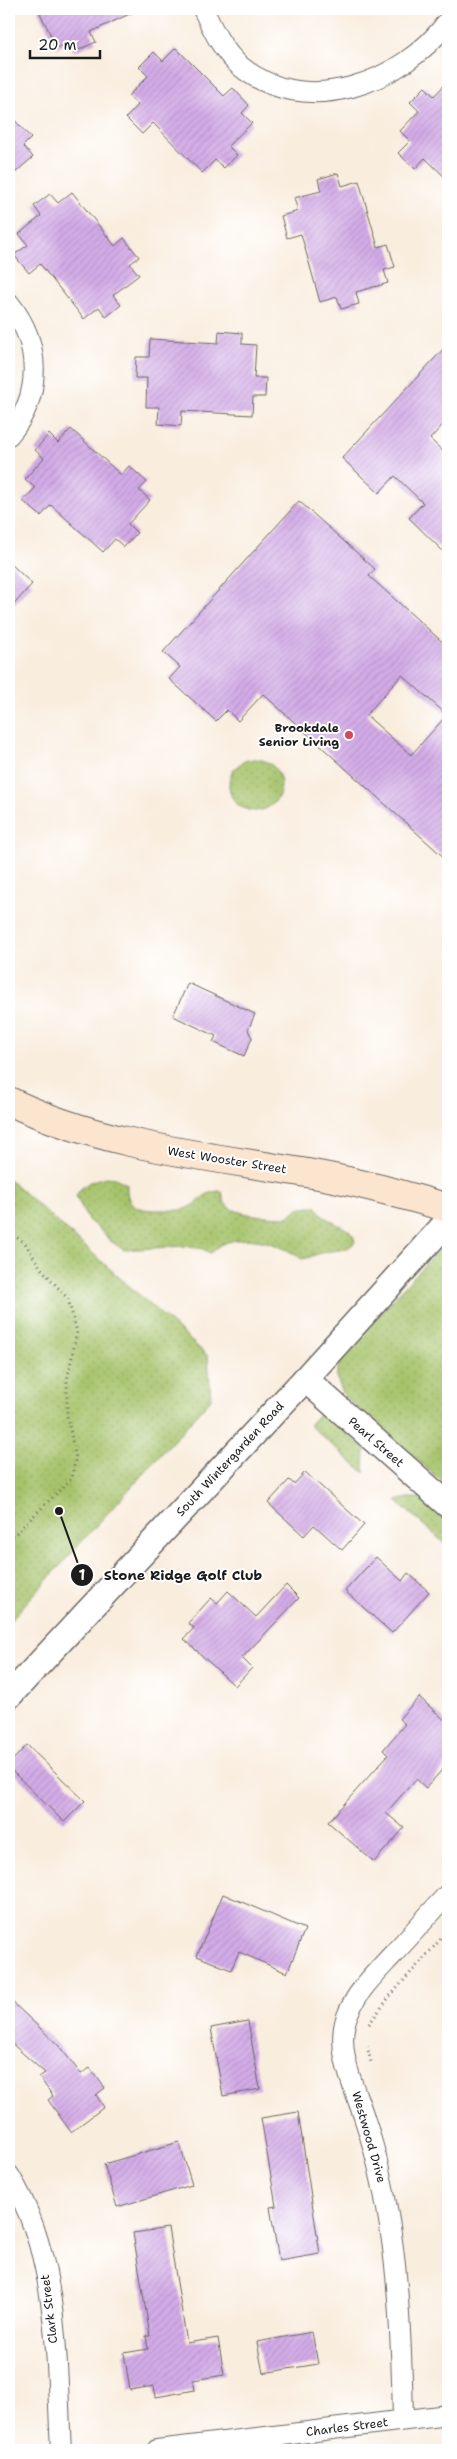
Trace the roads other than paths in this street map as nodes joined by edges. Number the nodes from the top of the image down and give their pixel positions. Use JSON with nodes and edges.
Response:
{"nodes":[{"id":1,"x":203,"y":9,"type":"edge"},
{"id":2,"x":448,"y":21,"type":"edge"},
{"id":3,"x":9,"y":304,"type":"edge"},
{"id":4,"x":9,"y":435,"type":"edge"},
{"id":5,"x":9,"y":1101,"type":"edge"},
{"id":6,"x":448,"y":1208,"type":"edge"},
{"id":7,"x":448,"y":1221,"type":"edge"},
{"id":8,"x":305,"y":1379,"type":"junction"},
{"id":9,"x":448,"y":1505,"type":"edge"},
{"id":10,"x":9,"y":1696,"type":"edge"},
{"id":11,"x":448,"y":1894,"type":"edge"},
{"id":12,"x":9,"y":2175,"type":"edge"},
{"id":13,"x":448,"y":2415,"type":"edge"},
{"id":14,"x":403,"y":2420,"type":"junction"},
{"id":15,"x":61,"y":2450,"type":"edge"},
{"id":16,"x":157,"y":2450,"type":"edge"}],
"edges":[{"from":1,"to":2,"type":"street"},
{"from":3,"to":4,"type":"street"},
{"from":5,"to":6,"type":"main road","name":"West Wooster Street"},
{"from":7,"to":8,"type":"street","name":"South Wintergarden Road"},
{"from":8,"to":9,"type":"street","name":"Pearl Street"},
{"from":8,"to":10,"type":"street","name":"South Wintergarden Road"},
{"from":11,"to":14,"type":"street","name":"Westwood Drive"},
{"from":12,"to":15,"type":"street","name":"Clark Street"},
{"from":13,"to":14,"type":"street","name":"Charles Street"},
{"from":14,"to":16,"type":"street","name":"Charles Street"}]}
